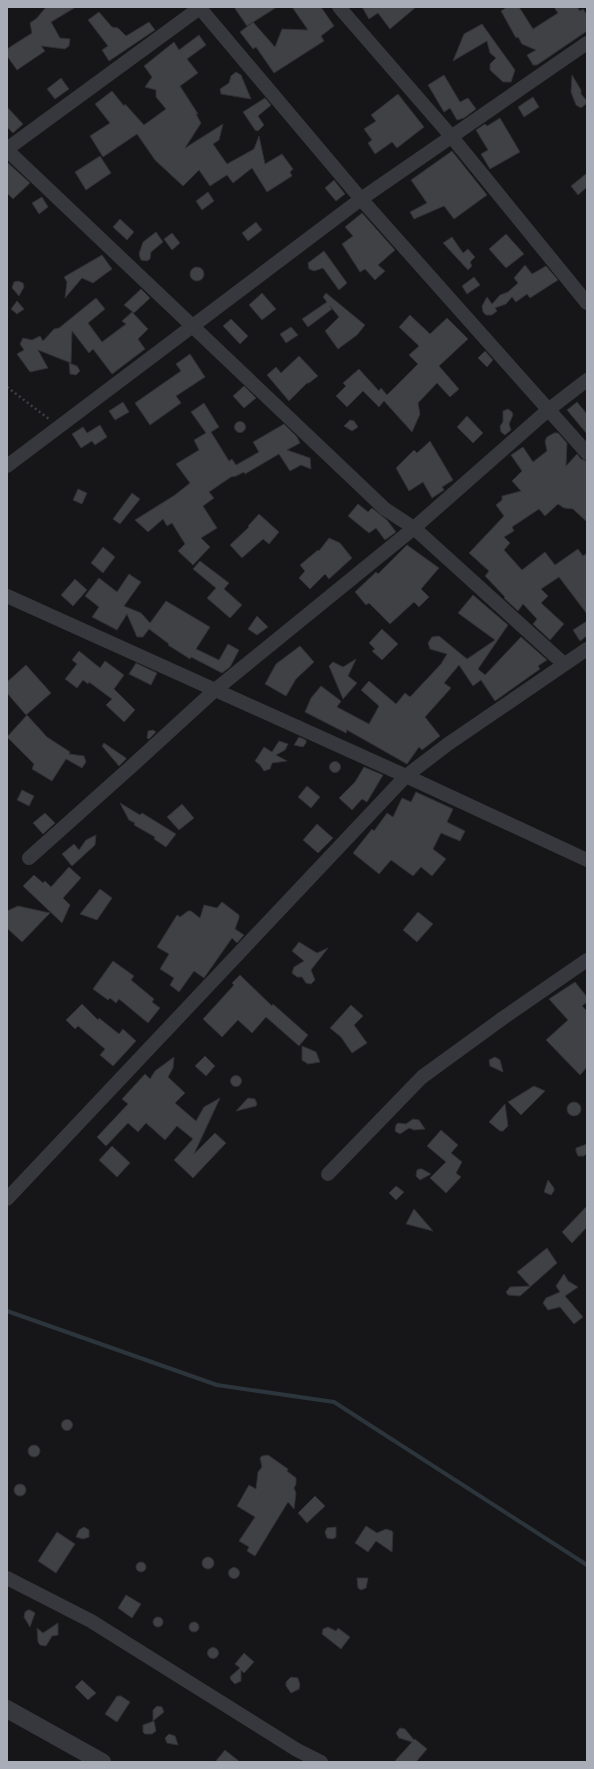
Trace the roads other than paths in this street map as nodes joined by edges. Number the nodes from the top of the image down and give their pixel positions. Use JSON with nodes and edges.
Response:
{"nodes":[{"id":1,"x":200,"y":7,"type":"edge"},
{"id":2,"x":339,"y":7,"type":"edge"},
{"id":3,"x":587,"y":43,"type":"edge"},
{"id":4,"x":451,"y":136,"type":"junction"},
{"id":5,"x":7,"y":150,"type":"edge"},
{"id":6,"x":361,"y":199,"type":"junction"},
{"id":7,"x":587,"y":303,"type":"edge"},
{"id":8,"x":192,"y":326,"type":"junction"},
{"id":9,"x":587,"y":380,"type":"edge"},
{"id":10,"x":548,"y":410,"type":"junction"},
{"id":11,"x":587,"y":453,"type":"edge"},
{"id":12,"x":7,"y":466,"type":"edge"},
{"id":13,"x":414,"y":528,"type":"junction"},
{"id":14,"x":7,"y":596,"type":"edge"},
{"id":15,"x":587,"y":649,"type":"edge"},
{"id":16,"x":564,"y":664,"type":"junction"},
{"id":17,"x":214,"y":690,"type":"junction"},
{"id":18,"x":406,"y":776,"type":"junction"},
{"id":19,"x":29,"y":858,"type":"dead end"},
{"id":20,"x":587,"y":860,"type":"edge"},
{"id":21,"x":587,"y":960,"type":"edge"},
{"id":22,"x":328,"y":1174,"type":"dead end"},
{"id":23,"x":7,"y":1199,"type":"edge"},
{"id":24,"x":7,"y":1578,"type":"edge"},
{"id":25,"x":7,"y":1709,"type":"edge"},
{"id":26,"x":102,"y":1762,"type":"edge"},
{"id":27,"x":320,"y":1762,"type":"edge"}],
"edges":[{"from":1,"to":5,"type":"street"},
{"from":1,"to":6,"type":"street"},
{"from":2,"to":4,"type":"street"},
{"from":3,"to":4,"type":"street"},
{"from":4,"to":6,"type":"street"},
{"from":4,"to":7,"type":"street"},
{"from":5,"to":8,"type":"street"},
{"from":6,"to":8,"type":"street"},
{"from":6,"to":10,"type":"street"},
{"from":8,"to":12,"type":"street"},
{"from":8,"to":13,"type":"street"},
{"from":9,"to":10,"type":"street"},
{"from":10,"to":11,"type":"street"},
{"from":10,"to":13,"type":"street"},
{"from":13,"to":16,"type":"street"},
{"from":13,"to":17,"type":"street"},
{"from":14,"to":17,"type":"street"},
{"from":15,"to":16,"type":"street"},
{"from":16,"to":18,"type":"street"},
{"from":17,"to":18,"type":"street"},
{"from":17,"to":19,"type":"street"},
{"from":18,"to":20,"type":"street"},
{"from":18,"to":23,"type":"street"},
{"from":21,"to":22,"type":"street"},
{"from":24,"to":27,"type":"street"},
{"from":25,"to":26,"type":"street"}]}
